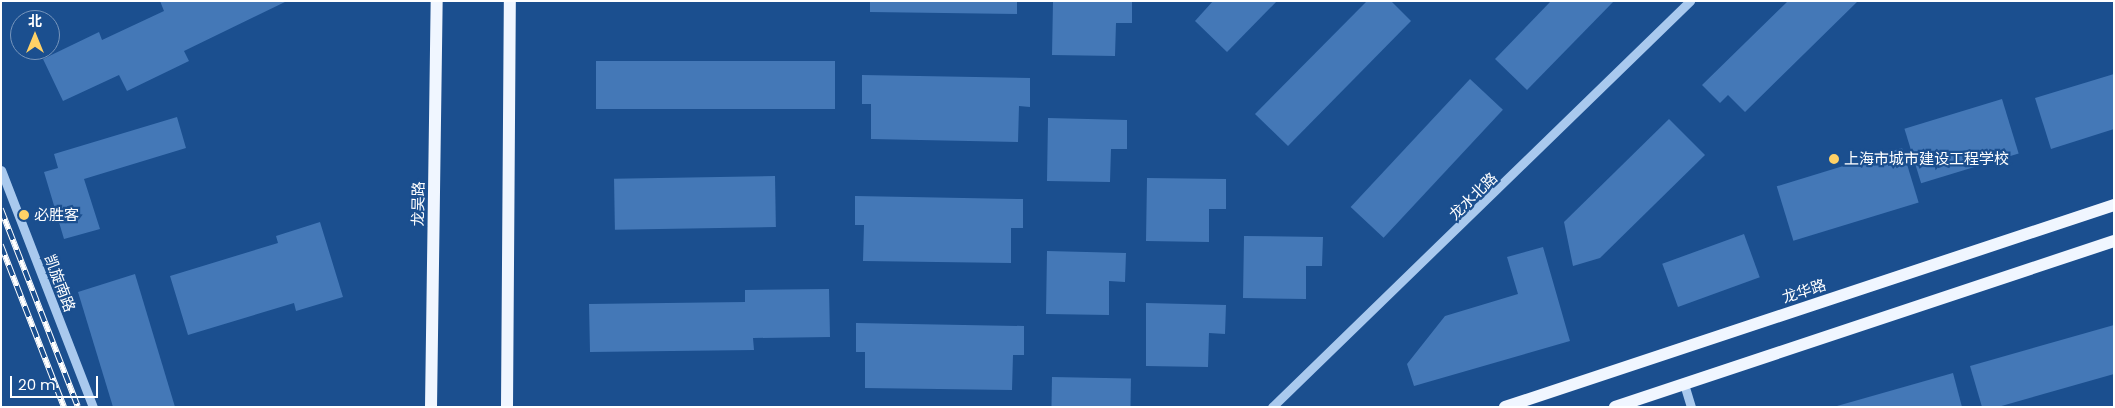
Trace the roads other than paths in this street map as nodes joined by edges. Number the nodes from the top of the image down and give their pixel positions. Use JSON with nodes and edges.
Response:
{"nodes":[{"id":1,"x":437,"y":1,"type":"edge"},
{"id":2,"x":510,"y":1,"type":"edge"},
{"id":3,"x":1690,"y":1,"type":"edge"},
{"id":4,"x":1,"y":170,"type":"edge"},
{"id":5,"x":2114,"y":205,"type":"edge"},
{"id":6,"x":2114,"y":241,"type":"edge"},
{"id":7,"x":1684,"y":384,"type":"junction"},
{"id":8,"x":93,"y":407,"type":"edge"},
{"id":9,"x":431,"y":407,"type":"edge"},
{"id":10,"x":507,"y":407,"type":"edge"},
{"id":11,"x":1272,"y":407,"type":"edge"},
{"id":12,"x":1505,"y":407,"type":"edge"},
{"id":13,"x":1615,"y":407,"type":"edge"},
{"id":14,"x":1691,"y":407,"type":"edge"}],
"edges":[{"from":1,"to":9,"type":"main road","name":"龙吴路"},
{"from":2,"to":10,"type":"main road"},
{"from":3,"to":11,"type":"street","name":"龙水北路"},
{"from":4,"to":8,"type":"street","name":"凯旋南路"},
{"from":5,"to":12,"type":"main road","name":"龙华路"},
{"from":6,"to":7,"type":"main road"},
{"from":7,"to":13,"type":"main road"},
{"from":7,"to":14,"type":"street"}]}
